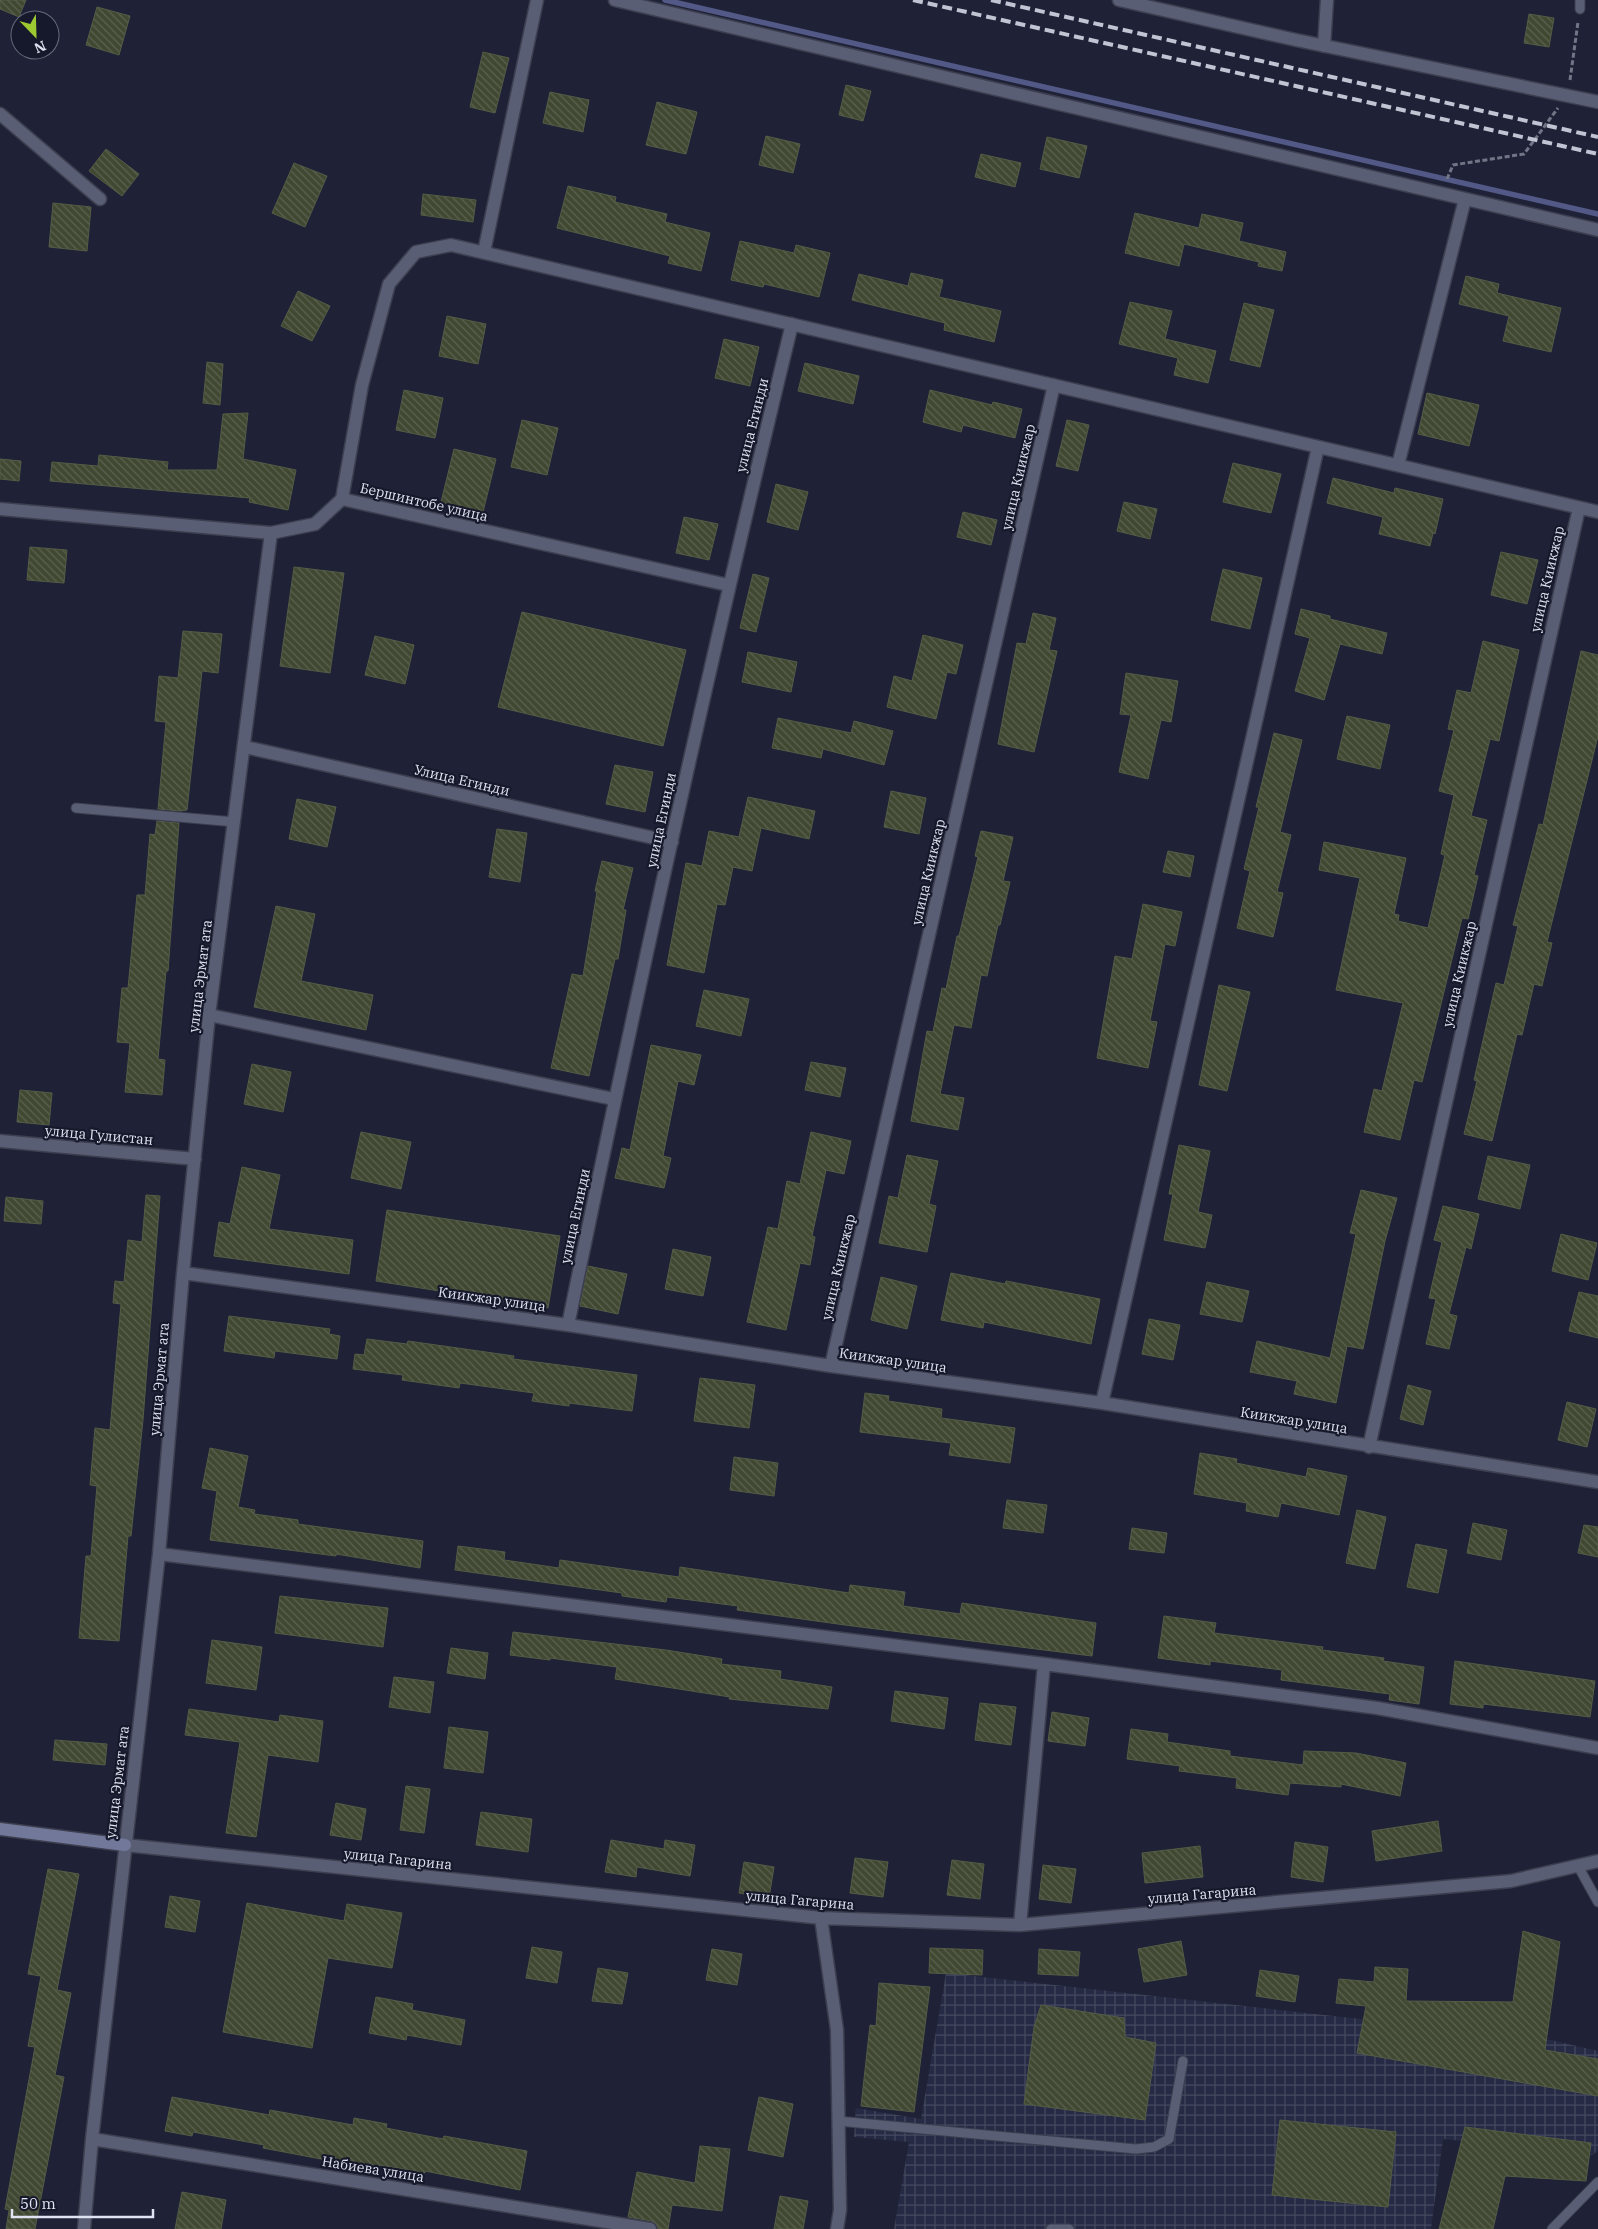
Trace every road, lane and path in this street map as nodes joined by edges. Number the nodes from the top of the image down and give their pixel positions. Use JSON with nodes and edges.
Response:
{"nodes":[{"id":1,"x":537,"y":0,"type":"edge"},
{"id":2,"x":615,"y":0,"type":"edge"},
{"id":3,"x":1119,"y":0,"type":"edge"},
{"id":4,"x":1327,"y":0,"type":"edge"},
{"id":5,"x":1580,"y":5,"type":"edge"},
{"id":6,"x":1324,"y":46,"type":"junction"},
{"id":7,"x":1568,"y":96,"type":"junction"},
{"id":8,"x":1598,"y":102,"type":"edge"},
{"id":9,"x":0,"y":114,"type":"edge"},
{"id":10,"x":1440,"y":193,"type":"junction"},
{"id":11,"x":100,"y":199,"type":"dead end"},
{"id":12,"x":1465,"y":199,"type":"junction"},
{"id":13,"x":1598,"y":230,"type":"edge"},
{"id":14,"x":484,"y":252,"type":"junction"},
{"id":15,"x":792,"y":324,"type":"junction"},
{"id":16,"x":1054,"y":385,"type":"junction"},
{"id":17,"x":1318,"y":447,"type":"junction"},
{"id":18,"x":1398,"y":466,"type":"junction"},
{"id":19,"x":342,"y":499,"type":"junction"},
{"id":20,"x":1579,"y":508,"type":"junction"},
{"id":21,"x":0,"y":509,"type":"edge"},
{"id":22,"x":1598,"y":512,"type":"edge"},
{"id":23,"x":271,"y":533,"type":"junction"},
{"id":24,"x":728,"y":585,"type":"junction"},
{"id":25,"x":245,"y":747,"type":"junction"},
{"id":26,"x":76,"y":808,"type":"dead end"},
{"id":27,"x":235,"y":822,"type":"junction"},
{"id":28,"x":672,"y":842,"type":"junction"},
{"id":29,"x":209,"y":1014,"type":"junction"},
{"id":30,"x":614,"y":1100,"type":"junction"},
{"id":31,"x":0,"y":1141,"type":"edge"},
{"id":32,"x":195,"y":1159,"type":"junction"},
{"id":33,"x":183,"y":1274,"type":"junction"},
{"id":34,"x":568,"y":1325,"type":"junction"},
{"id":35,"x":831,"y":1366,"type":"junction"},
{"id":36,"x":1102,"y":1403,"type":"junction"},
{"id":37,"x":1368,"y":1447,"type":"junction"},
{"id":38,"x":1598,"y":1482,"type":"edge"},
{"id":39,"x":159,"y":1554,"type":"junction"},
{"id":40,"x":1044,"y":1664,"type":"junction"},
{"id":41,"x":1598,"y":1748,"type":"edge"},
{"id":42,"x":0,"y":1829,"type":"edge"},
{"id":43,"x":125,"y":1846,"type":"junction"},
{"id":44,"x":1598,"y":1861,"type":"edge"},
{"id":45,"x":1578,"y":1866,"type":"junction"},
{"id":46,"x":1598,"y":1902,"type":"edge"},
{"id":47,"x":821,"y":1918,"type":"junction"},
{"id":48,"x":1020,"y":1926,"type":"junction"},
{"id":49,"x":1183,"y":2061,"type":"dead end"},
{"id":50,"x":838,"y":2122,"type":"junction"},
{"id":51,"x":92,"y":2140,"type":"junction"},
{"id":52,"x":1598,"y":2182,"type":"edge"},
{"id":53,"x":84,"y":2229,"type":"edge"},
{"id":54,"x":650,"y":2229,"type":"edge"},
{"id":55,"x":837,"y":2229,"type":"edge"},
{"id":56,"x":1051,"y":2229,"type":"edge"},
{"id":57,"x":1069,"y":2229,"type":"edge"},
{"id":58,"x":1552,"y":2229,"type":"edge"}],
"edges":[{"from":1,"to":14,"type":"street"},
{"from":2,"to":10,"type":"street"},
{"from":3,"to":6,"type":"street"},
{"from":4,"to":6,"type":"street"},
{"from":5,"to":7,"type":"path"},
{"from":6,"to":7,"type":"street"},
{"from":7,"to":8,"type":"street"},
{"from":7,"to":10,"type":"path"},
{"from":9,"to":11,"type":"street"},
{"from":10,"to":12,"type":"street"},
{"from":12,"to":13,"type":"street"},
{"from":12,"to":18,"type":"street"},
{"from":14,"to":15,"type":"street"},
{"from":14,"to":19,"type":"street"},
{"from":15,"to":16,"type":"street"},
{"from":15,"to":24,"type":"street","name":"улица Егинди"},
{"from":16,"to":17,"type":"street"},
{"from":16,"to":35,"type":"street","name":"улица Киикжар"},
{"from":17,"to":18,"type":"street"},
{"from":17,"to":36,"type":"street"},
{"from":18,"to":20,"type":"street"},
{"from":19,"to":23,"type":"street","name":"Бершинтобе улица"},
{"from":19,"to":24,"type":"street","name":"Бершинтобе улица"},
{"from":20,"to":22,"type":"street"},
{"from":20,"to":37,"type":"street","name":"улица Киикжар"},
{"from":21,"to":23,"type":"street","name":"Бершинтобе улица"},
{"from":23,"to":25,"type":"street","name":"улица Эрмат ата"},
{"from":24,"to":28,"type":"street","name":"улица Егинди"},
{"from":25,"to":27,"type":"street","name":"улица Эрмат ата"},
{"from":25,"to":28,"type":"street","name":"Улица Егинди"},
{"from":26,"to":27,"type":"lane"},
{"from":27,"to":29,"type":"street","name":"улица Эрмат ата"},
{"from":28,"to":30,"type":"street","name":"улица Егинди"},
{"from":29,"to":30,"type":"street"},
{"from":29,"to":32,"type":"street","name":"улица Эрмат ата"},
{"from":30,"to":34,"type":"street","name":"улица Егинди"},
{"from":31,"to":32,"type":"street","name":"улица Гулистан"},
{"from":32,"to":33,"type":"street","name":"улица Эрмат ата"},
{"from":33,"to":34,"type":"street","name":"Киикжар улица"},
{"from":33,"to":39,"type":"street","name":"улица Эрмат ата"},
{"from":34,"to":35,"type":"street","name":"Киикжар улица"},
{"from":35,"to":36,"type":"street","name":"Киикжар улица"},
{"from":36,"to":37,"type":"street","name":"Киикжар улица"},
{"from":37,"to":38,"type":"street","name":"Киикжар улица"},
{"from":39,"to":40,"type":"street"},
{"from":39,"to":43,"type":"street","name":"улица Эрмат ата"},
{"from":40,"to":41,"type":"street"},
{"from":40,"to":48,"type":"street"},
{"from":42,"to":43,"type":"street","name":"улица Гагарина"},
{"from":43,"to":47,"type":"street","name":"улица Гагарина"},
{"from":43,"to":51,"type":"street","name":"улица Эрмат ата"},
{"from":44,"to":45,"type":"street","name":"улица Гагарина"},
{"from":45,"to":46,"type":"lane"},
{"from":45,"to":48,"type":"street","name":"улица Гагарина"},
{"from":47,"to":48,"type":"street","name":"улица Гагарина"},
{"from":47,"to":50,"type":"street"},
{"from":49,"to":50,"type":"lane"},
{"from":50,"to":55,"type":"street"},
{"from":51,"to":53,"type":"street","name":"улица Эрмат ата"},
{"from":51,"to":54,"type":"street","name":"Набиева улица"},
{"from":52,"to":58,"type":"lane"},
{"from":56,"to":57,"type":"lane"}]}
